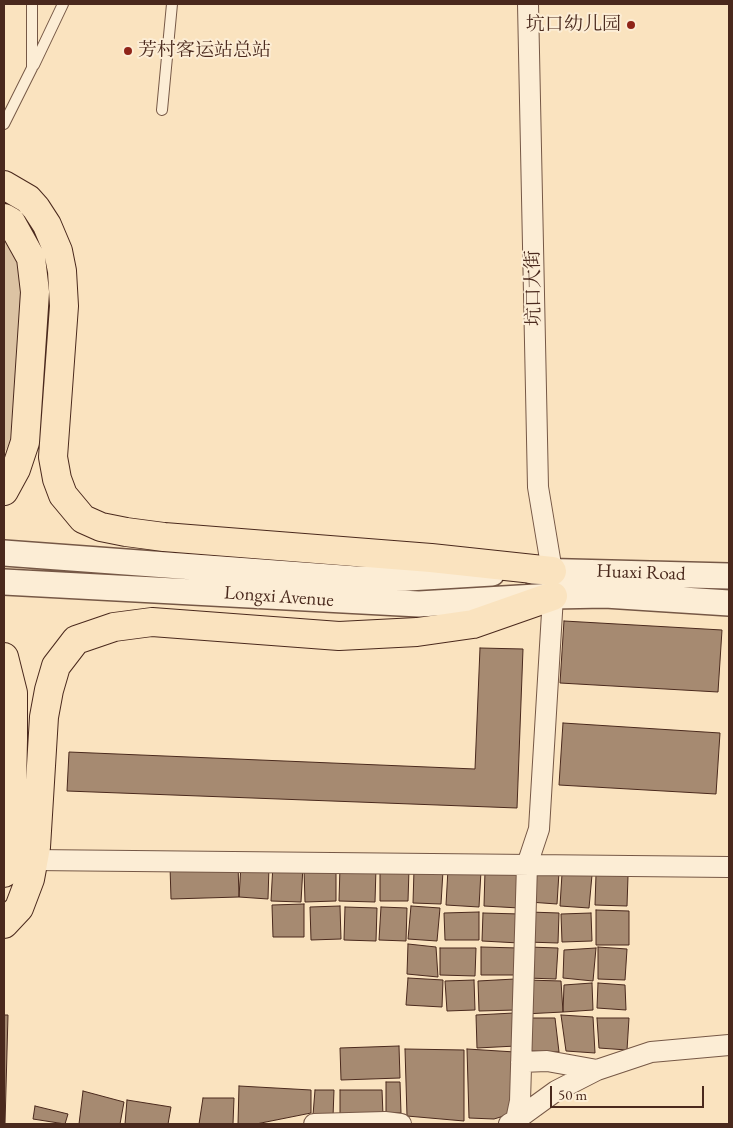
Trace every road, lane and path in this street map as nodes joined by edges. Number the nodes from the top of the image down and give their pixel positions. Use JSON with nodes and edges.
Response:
{"nodes":[{"id":1,"x":32,"y":4,"type":"edge"},
{"id":2,"x":63,"y":4,"type":"edge"},
{"id":3,"x":172,"y":4,"type":"edge"},
{"id":4,"x":528,"y":4,"type":"edge"},
{"id":5,"x":32,"y":68,"type":"junction"},
{"id":6,"x":162,"y":110,"type":"dead end"},
{"id":7,"x":4,"y":124,"type":"edge"},
{"id":8,"x":4,"y":185,"type":"edge"},
{"id":9,"x":4,"y":218,"type":"edge"},
{"id":10,"x":4,"y":491,"type":"edge"},
{"id":11,"x":4,"y":553,"type":"edge"},
{"id":12,"x":729,"y":576,"type":"edge"},
{"id":13,"x":4,"y":582,"type":"edge"},
{"id":14,"x":553,"y":583,"type":"junction"},
{"id":15,"x":729,"y":603,"type":"edge"},
{"id":16,"x":4,"y":657,"type":"edge"},
{"id":17,"x":34,"y":860,"type":"junction"},
{"id":18,"x":528,"y":865,"type":"junction"},
{"id":19,"x":729,"y":867,"type":"edge"},
{"id":20,"x":4,"y":873,"type":"edge"},
{"id":21,"x":4,"y":924,"type":"edge"},
{"id":22,"x":729,"y":1044,"type":"edge"},
{"id":23,"x":521,"y":1062,"type":"junction"},
{"id":24,"x":597,"y":1070,"type":"junction"},
{"id":25,"x":512,"y":1122,"type":"edge"},
{"id":26,"x":314,"y":1124,"type":"edge"},
{"id":27,"x":401,"y":1124,"type":"edge"}],
"edges":[{"from":1,"to":5,"type":"lane"},
{"from":2,"to":5,"type":"lane"},
{"from":3,"to":6,"type":"lane"},
{"from":4,"to":14,"type":"street","name":"坑口大街"},
{"from":5,"to":7,"type":"lane"},
{"from":8,"to":14,"type":"main road"},
{"from":9,"to":10,"type":"main road"},
{"from":11,"to":14,"type":"street","name":"Longxi Avenue"},
{"from":12,"to":14,"type":"street","name":"Huaxi Road"},
{"from":13,"to":14,"type":"street","name":"Longxi Avenue"},
{"from":14,"to":15,"type":"street","name":"Huaxi Road"},
{"from":14,"to":17,"type":"main road"},
{"from":14,"to":18,"type":"street","name":"坑口大街"},
{"from":16,"to":20,"type":"main road"},
{"from":17,"to":18,"type":"street"},
{"from":17,"to":21,"type":"main road"},
{"from":18,"to":19,"type":"street"},
{"from":18,"to":23,"type":"street","name":"坑口大街"},
{"from":22,"to":24,"type":"street"},
{"from":23,"to":24,"type":"street"},
{"from":23,"to":25,"type":"street","name":"坑口大街"},
{"from":24,"to":25,"type":"street"},
{"from":26,"to":27,"type":"street"}]}
